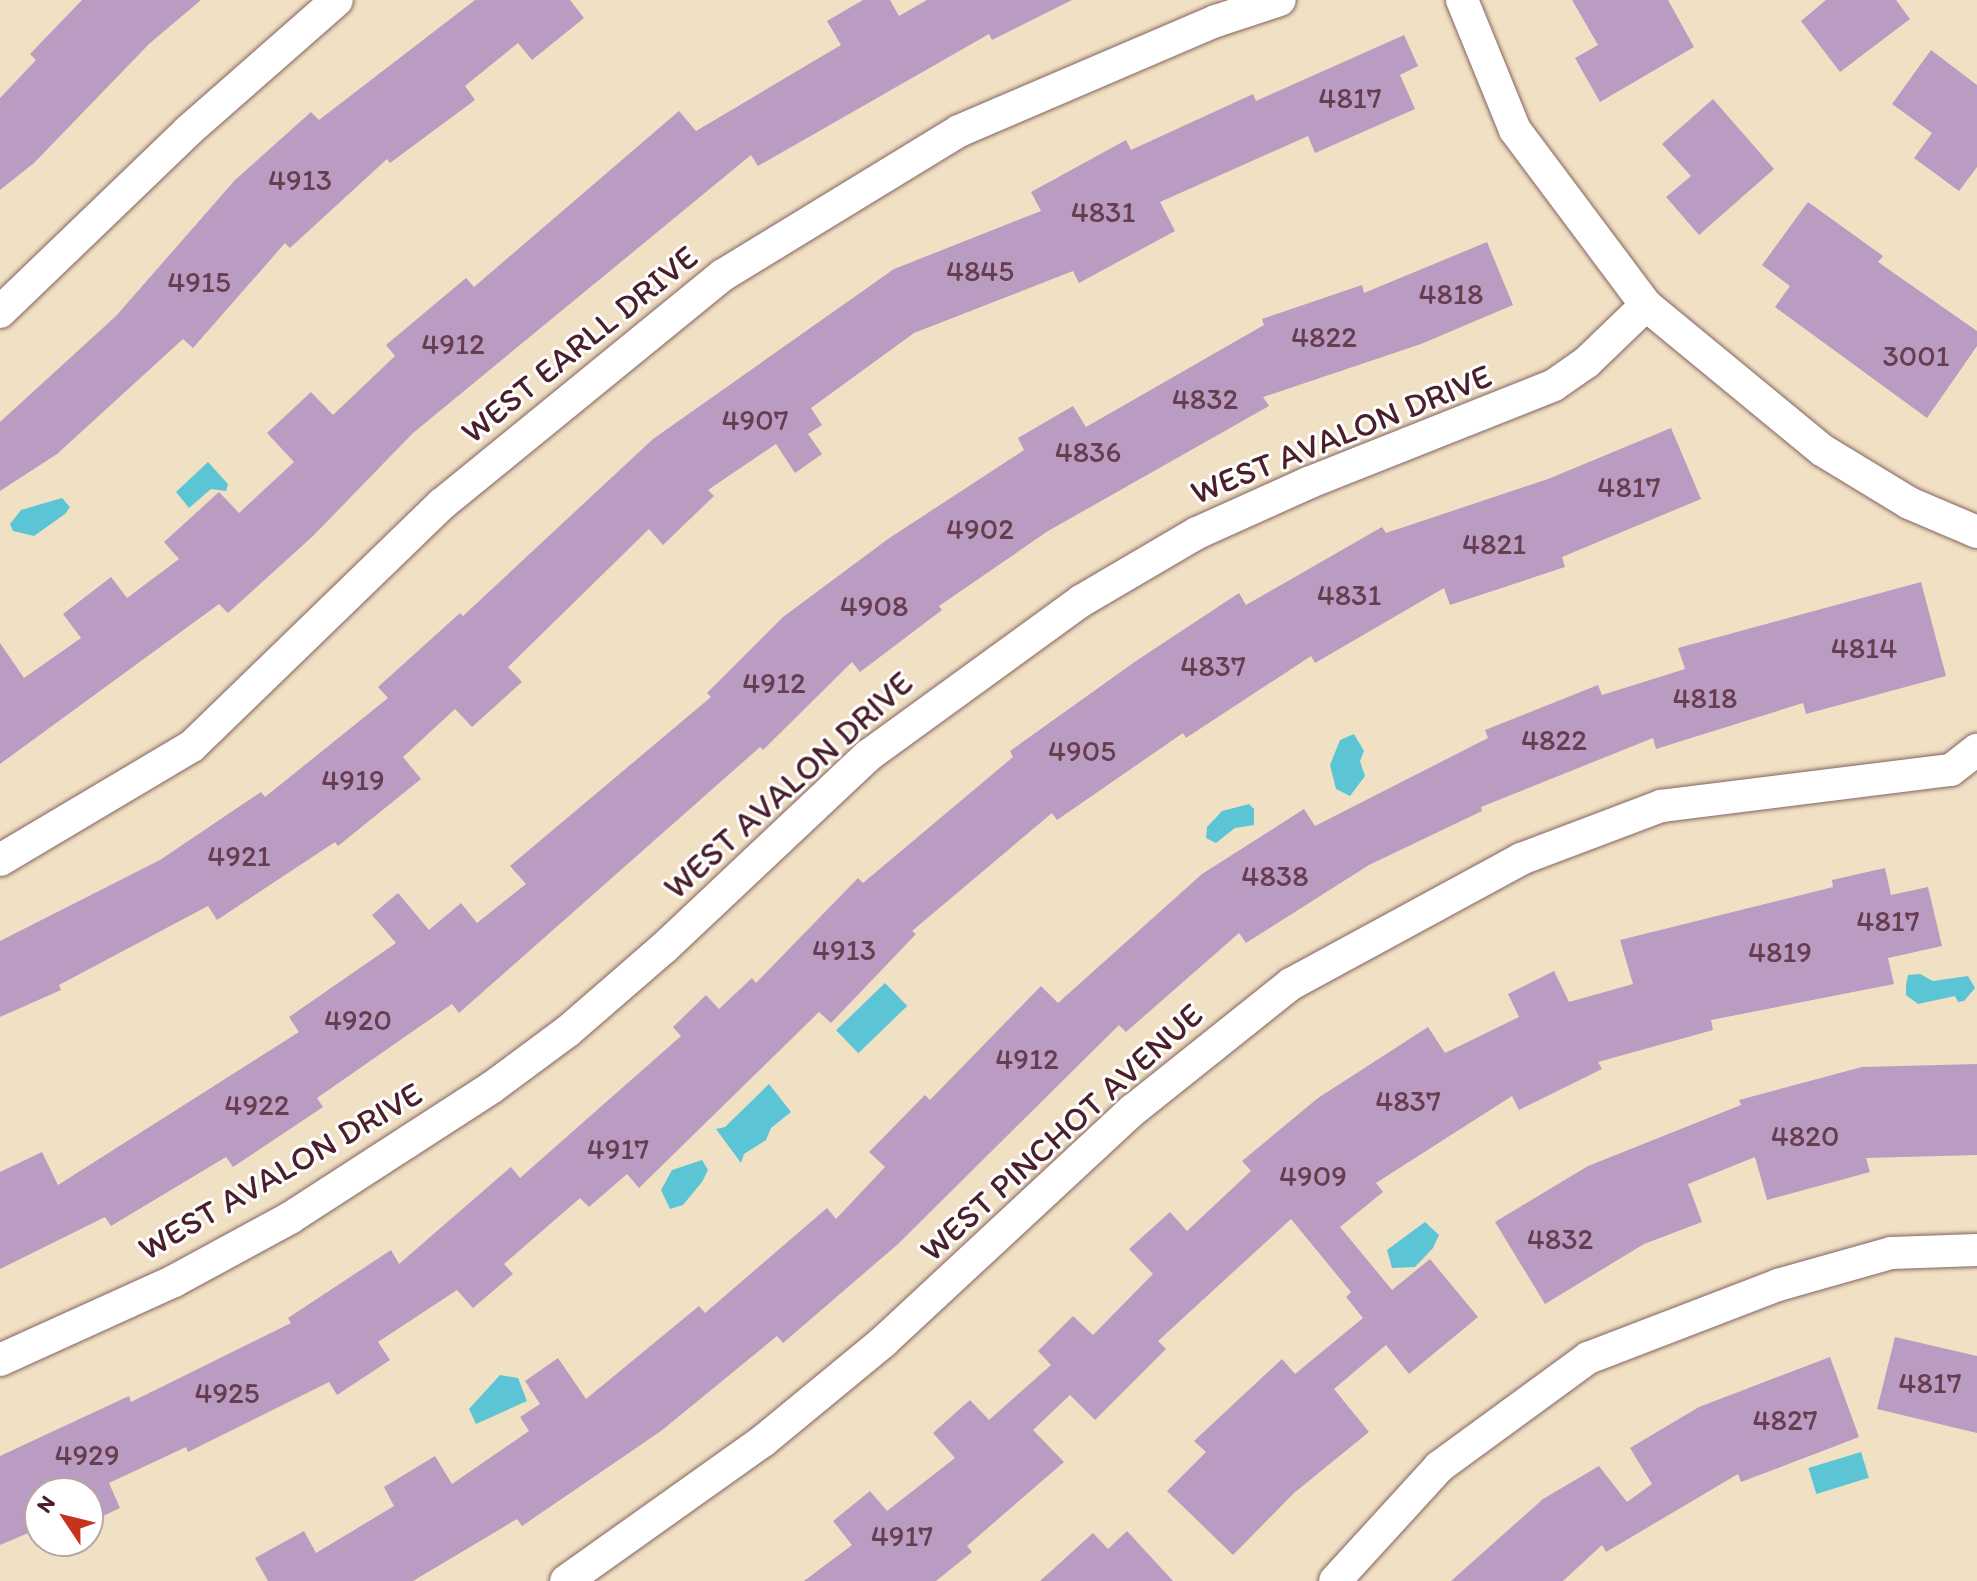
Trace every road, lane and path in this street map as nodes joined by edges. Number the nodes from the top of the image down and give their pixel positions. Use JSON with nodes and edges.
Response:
{"nodes":[{"id":1,"x":337,"y":0,"type":"edge"},
{"id":2,"x":1280,"y":0,"type":"edge"},
{"id":3,"x":1462,"y":0,"type":"edge"},
{"id":4,"x":1646,"y":305,"type":"junction"},
{"id":5,"x":0,"y":312,"type":"edge"},
{"id":6,"x":1977,"y":532,"type":"edge"},
{"id":7,"x":1977,"y":750,"type":"edge"},
{"id":8,"x":0,"y":860,"type":"edge"},
{"id":9,"x":1977,"y":1250,"type":"edge"},
{"id":10,"x":0,"y":1360,"type":"edge"},
{"id":11,"x":566,"y":1581,"type":"edge"},
{"id":12,"x":1335,"y":1581,"type":"edge"}],
"edges":[{"from":1,"to":5,"type":"street"},
{"from":2,"to":8,"type":"street","name":"WEST EARLL DRIVE"},
{"from":3,"to":4,"type":"street"},
{"from":4,"to":6,"type":"street"},
{"from":4,"to":10,"type":"street","name":"WEST AVALON DRIVE"},
{"from":7,"to":11,"type":"street","name":"WEST PINCHOT AVENUE"},
{"from":9,"to":12,"type":"street"}]}
